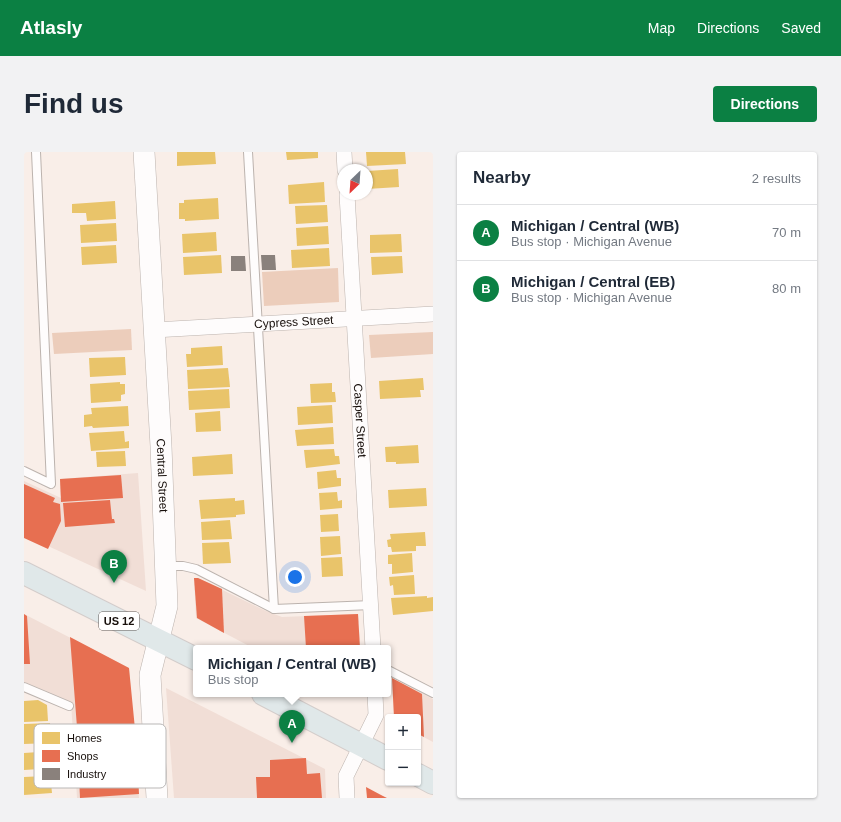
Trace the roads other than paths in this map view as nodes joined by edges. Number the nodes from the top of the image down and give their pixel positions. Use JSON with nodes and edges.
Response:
{"nodes":[{"id":1,"x":36,"y":152,"type":"edge"},
{"id":2,"x":144,"y":152,"type":"edge"},
{"id":3,"x":248,"y":152,"type":"edge"},
{"id":4,"x":344,"y":152,"type":"edge"},
{"id":5,"x":345,"y":164,"type":"edge"},
{"id":6,"x":347,"y":200,"type":"edge"},
{"id":7,"x":433,"y":314,"type":"edge"},
{"id":8,"x":354,"y":319,"type":"junction"},
{"id":9,"x":257,"y":324,"type":"junction"},
{"id":10,"x":154,"y":330,"type":"junction"},
{"id":11,"x":24,"y":471,"type":"edge"},
{"id":12,"x":165,"y":566,"type":"junction"},
{"id":13,"x":24,"y":573,"type":"edge"},
{"id":14,"x":372,"y":605,"type":"junction"},
{"id":15,"x":274,"y":609,"type":"junction"},
{"id":16,"x":158,"y":640,"type":"junction"},
{"id":17,"x":373,"y":645,"type":"edge"},
{"id":18,"x":193,"y":658,"type":"edge"},
{"id":19,"x":391,"y":672,"type":"edge"},
{"id":20,"x":24,"y":687,"type":"edge"},
{"id":21,"x":433,"y":693,"type":"edge"},
{"id":22,"x":269,"y":697,"type":"edge"},
{"id":23,"x":375,"y":697,"type":"edge"},
{"id":24,"x":69,"y":706,"type":"dead end"},
{"id":25,"x":153,"y":724,"type":"edge"},
{"id":26,"x":362,"y":745,"type":"junction"},
{"id":27,"x":385,"y":757,"type":"edge"},
{"id":28,"x":421,"y":777,"type":"edge"},
{"id":29,"x":433,"y":783,"type":"edge"},
{"id":30,"x":156,"y":788,"type":"edge"},
{"id":31,"x":157,"y":798,"type":"edge"},
{"id":32,"x":347,"y":798,"type":"edge"}],
"edges":[{"from":1,"to":11,"type":"lane"},
{"from":2,"to":10,"type":"street","name":"Central Street"},
{"from":3,"to":9,"type":"lane"},
{"from":4,"to":5,"type":"street"},
{"from":6,"to":8,"type":"street","name":"Casper Street"},
{"from":7,"to":8,"type":"street","name":"Cypress Street"},
{"from":8,"to":9,"type":"street","name":"Cypress Street"},
{"from":8,"to":14,"type":"street","name":"Casper Street"},
{"from":9,"to":10,"type":"street","name":"Cypress Street"},
{"from":9,"to":15,"type":"lane"},
{"from":10,"to":12,"type":"street","name":"Central Street"},
{"from":12,"to":15,"type":"lane"},
{"from":12,"to":16,"type":"street","name":"Central Street"},
{"from":13,"to":16,"type":"main road","number":"US 12"},
{"from":14,"to":15,"type":"lane"},
{"from":14,"to":17,"type":"street","name":"Casper Street"},
{"from":16,"to":18,"type":"main road","number":"US 12"},
{"from":16,"to":25,"type":"street","name":"Central Street"},
{"from":19,"to":21,"type":"lane"},
{"from":20,"to":24,"type":"lane"},
{"from":22,"to":26,"type":"main road"},
{"from":23,"to":26,"type":"street"},
{"from":26,"to":27,"type":"main road"},
{"from":26,"to":32,"type":"street"},
{"from":28,"to":29,"type":"main road"},
{"from":30,"to":31,"type":"street","name":"Central Street"}]}
